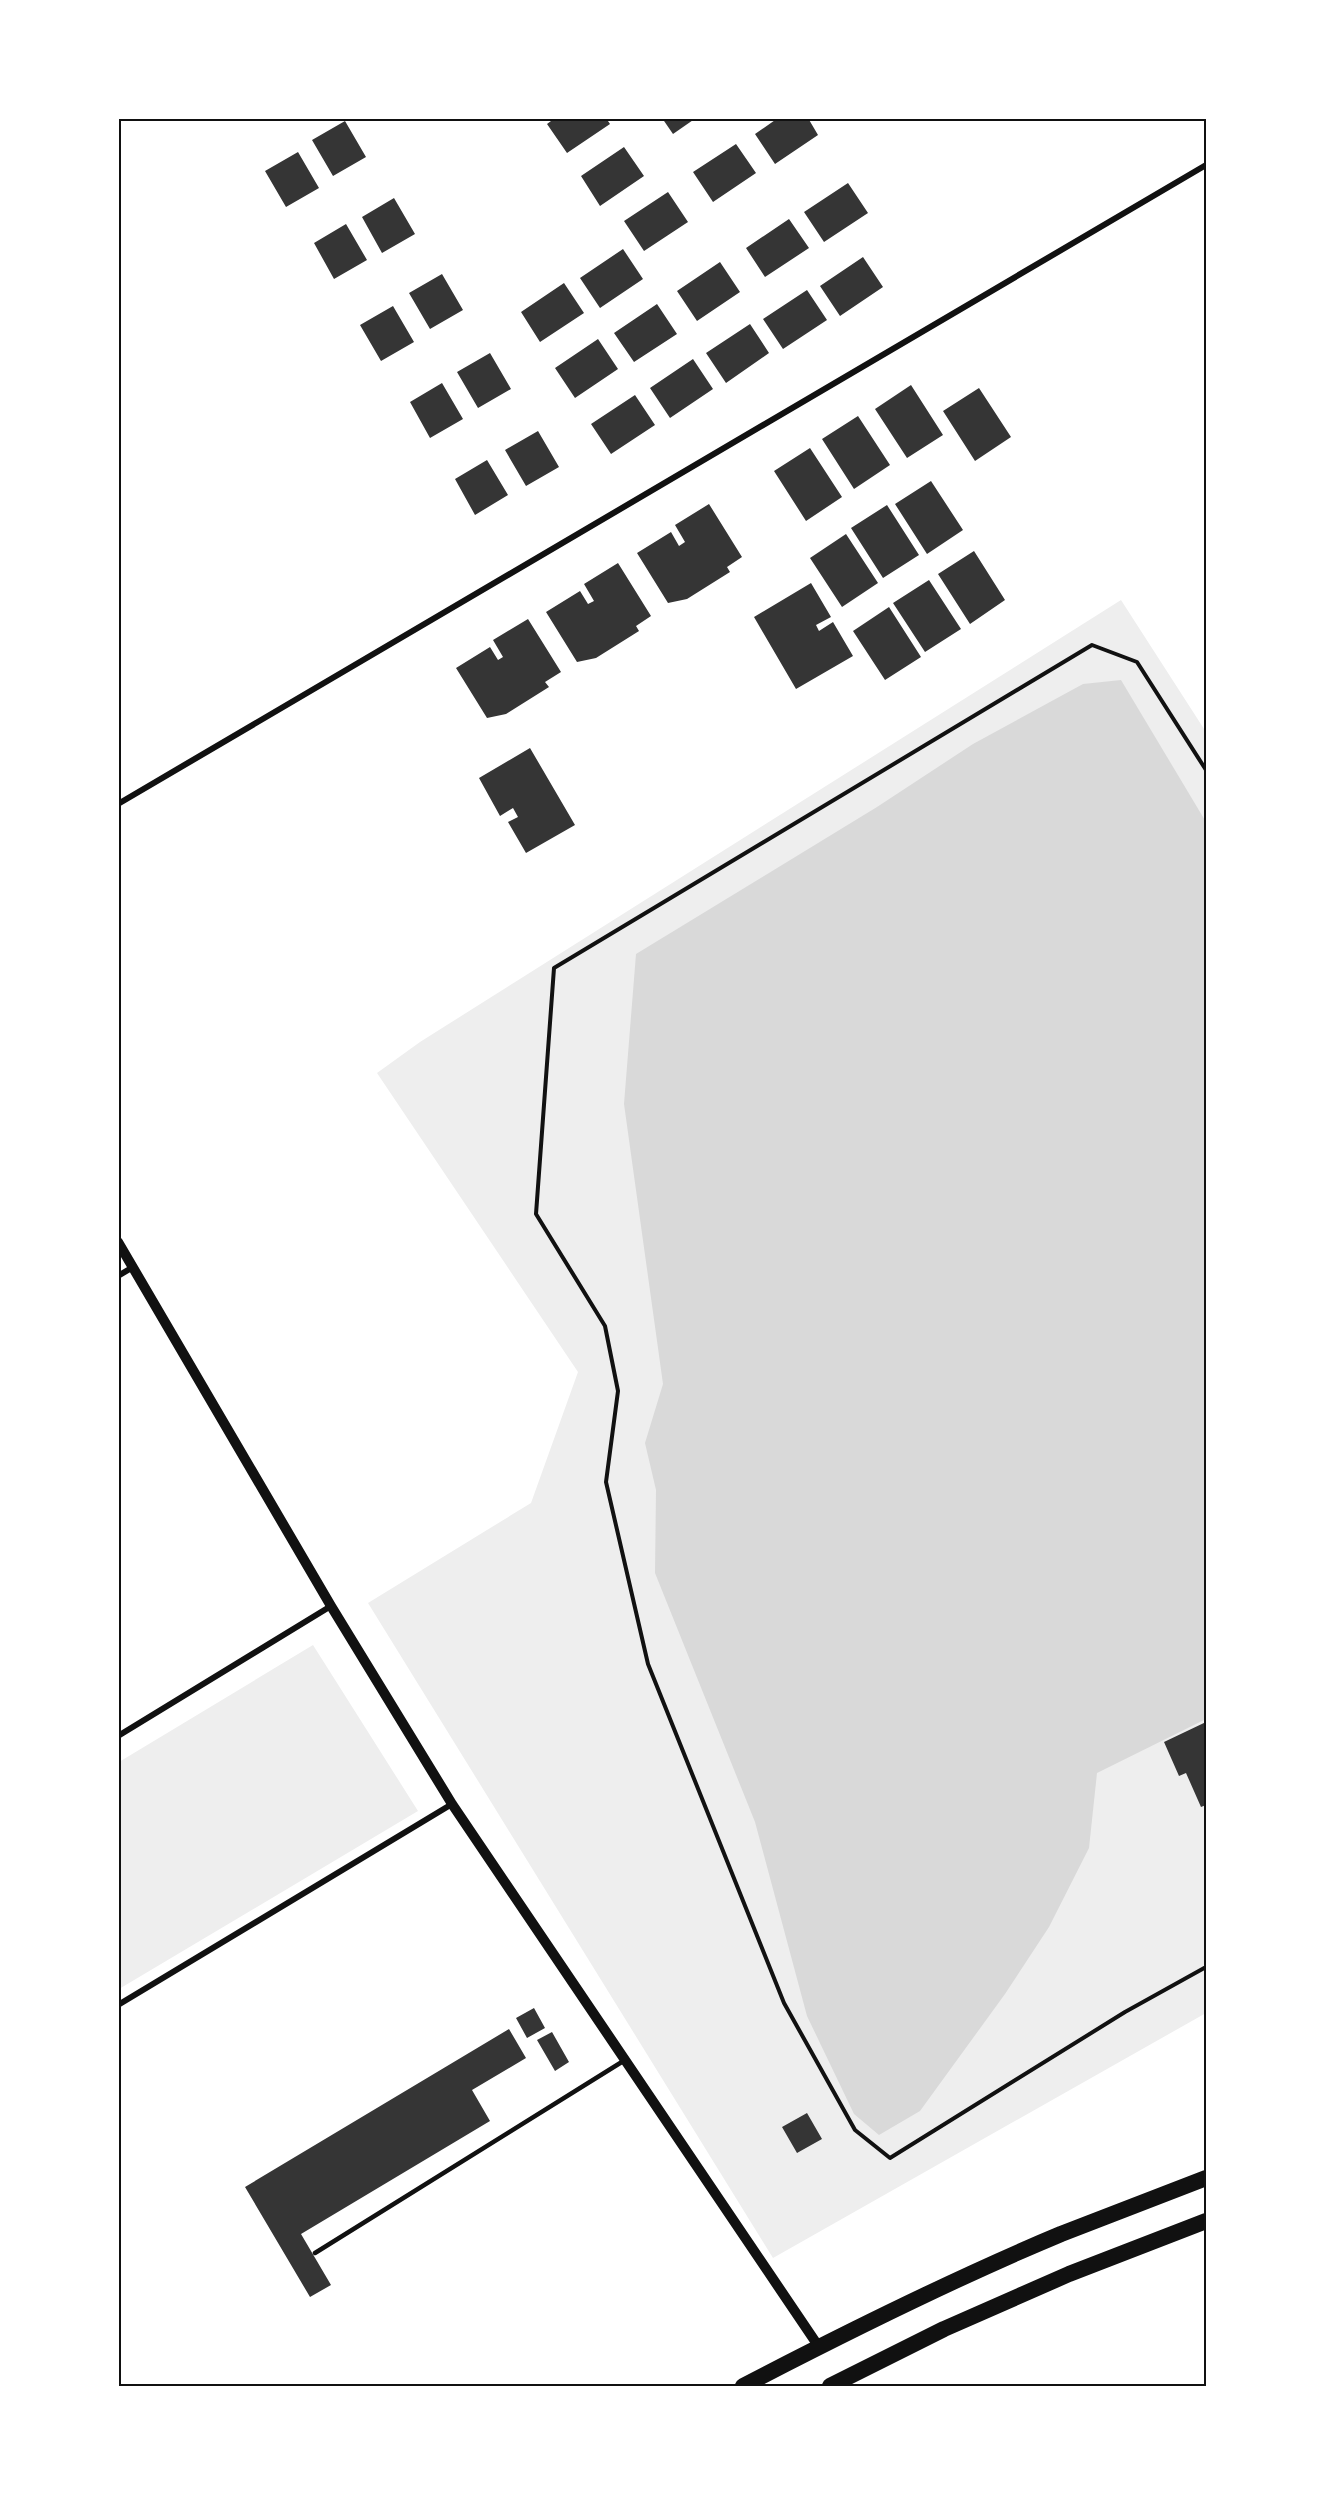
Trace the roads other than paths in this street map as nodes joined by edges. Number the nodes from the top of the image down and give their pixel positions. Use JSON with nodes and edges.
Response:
{"nodes":[{"id":1,"x":1206,"y":165,"type":"edge"},
{"id":2,"x":118,"y":804,"type":"edge"},
{"id":3,"x":118,"y":1242,"type":"edge"},
{"id":4,"x":133,"y":1267,"type":"junction"},
{"id":5,"x":118,"y":1276,"type":"edge"},
{"id":6,"x":331,"y":1606,"type":"junction"},
{"id":7,"x":118,"y":1736,"type":"edge"},
{"id":8,"x":452,"y":1804,"type":"junction"},
{"id":9,"x":118,"y":2005,"type":"edge"},
{"id":10,"x":626,"y":2060,"type":"junction"},
{"id":11,"x":1206,"y":2178,"type":"edge"},
{"id":12,"x":1206,"y":2221,"type":"edge"},
{"id":13,"x":315,"y":2253,"type":"dead end"},
{"id":14,"x":819,"y":2347,"type":"junction"},
{"id":15,"x":743,"y":2386,"type":"edge"},
{"id":16,"x":830,"y":2386,"type":"edge"}],
"edges":[{"from":1,"to":2,"type":"street"},
{"from":3,"to":4,"type":"street"},
{"from":4,"to":5,"type":"street"},
{"from":4,"to":6,"type":"street"},
{"from":6,"to":7,"type":"street"},
{"from":6,"to":8,"type":"street"},
{"from":8,"to":9,"type":"street"},
{"from":8,"to":10,"type":"street"},
{"from":10,"to":13,"type":"lane"},
{"from":10,"to":14,"type":"street"},
{"from":11,"to":14,"type":"highway"},
{"from":12,"to":16,"type":"highway"},
{"from":14,"to":15,"type":"highway"}]}
